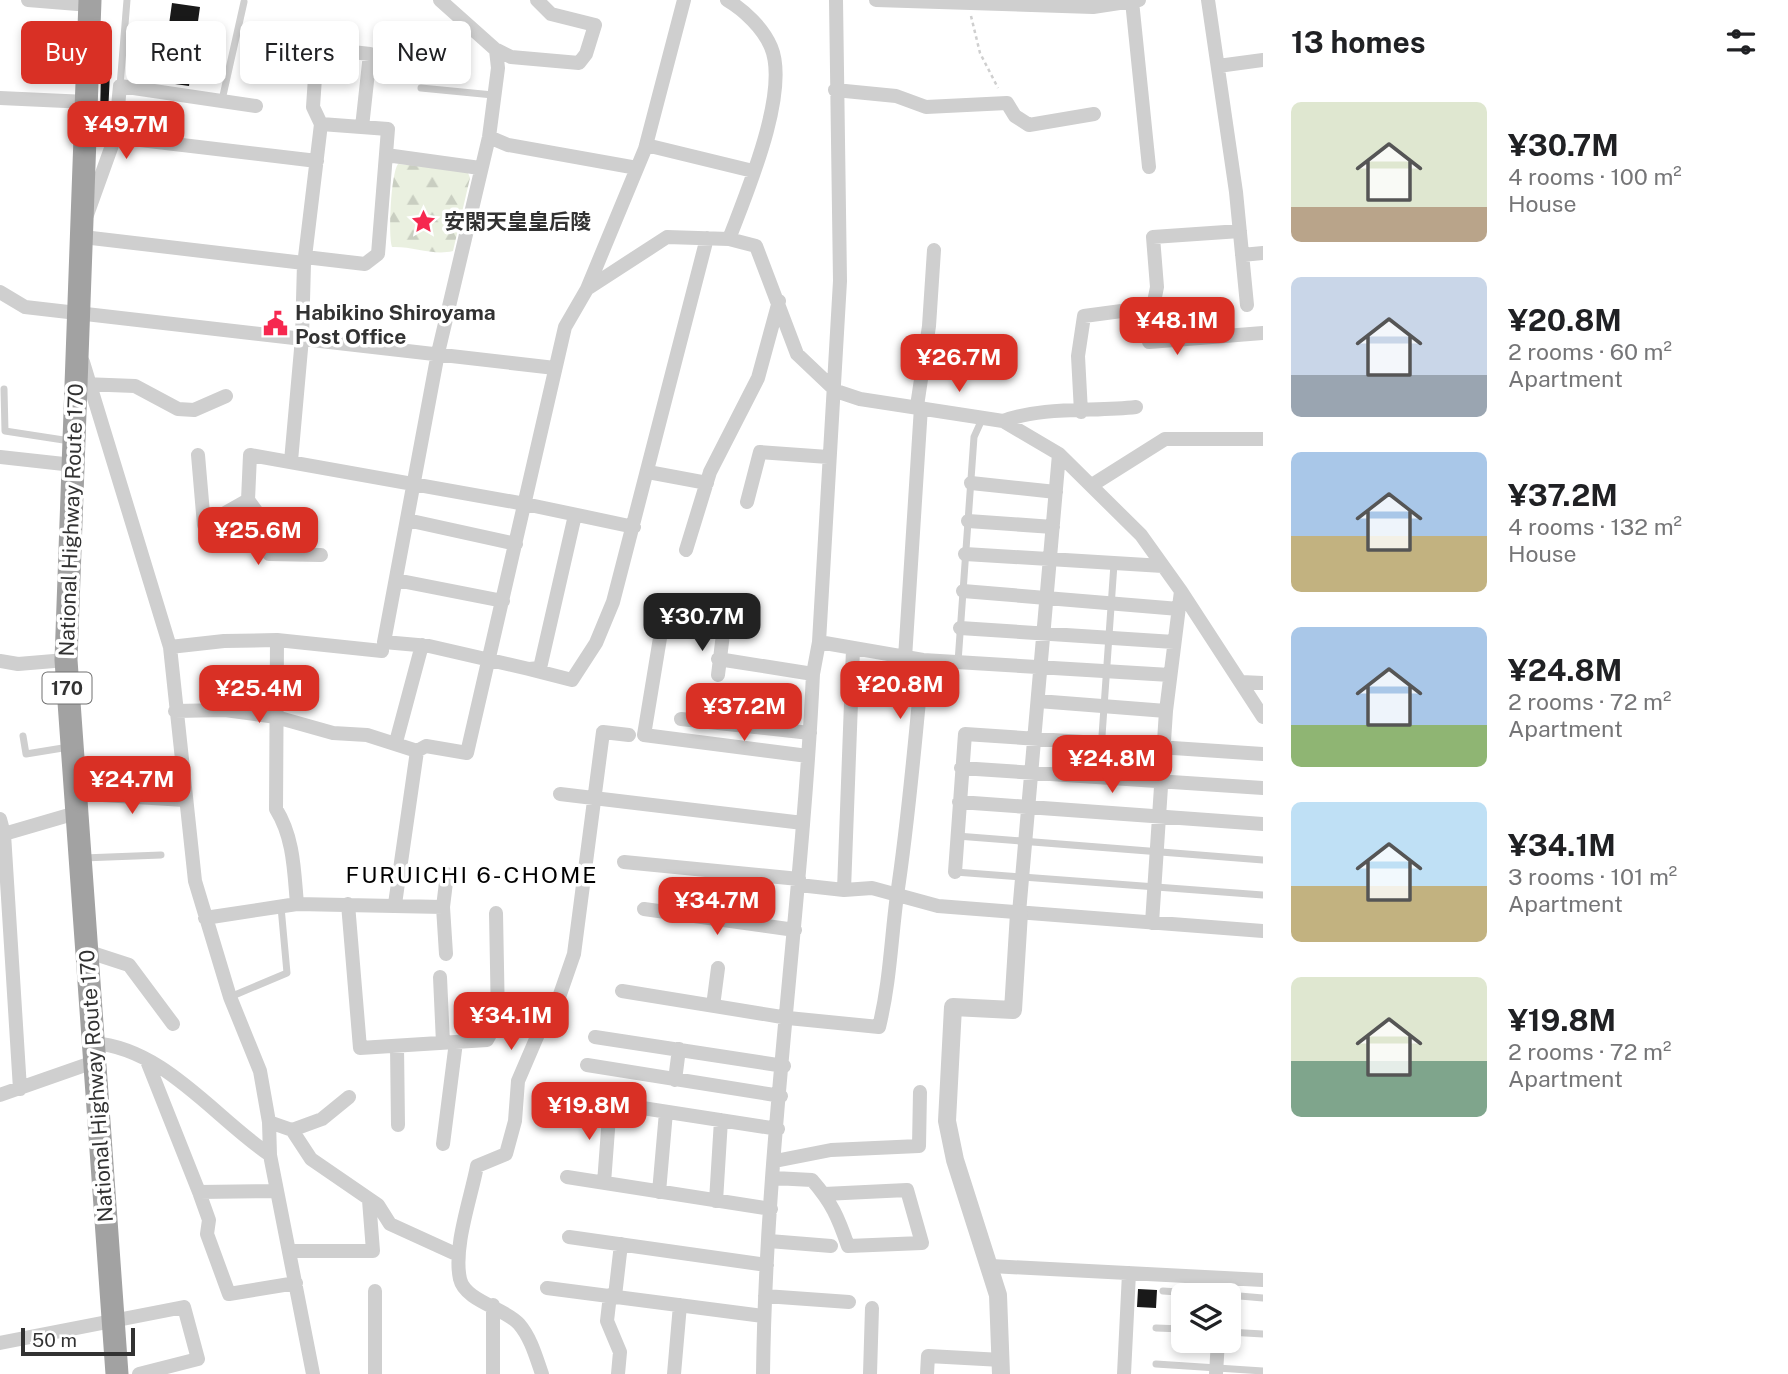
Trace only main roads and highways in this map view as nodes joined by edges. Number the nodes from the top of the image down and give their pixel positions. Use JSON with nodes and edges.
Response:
{"nodes":[{"id":1,"x":90,"y":3,"type":"edge"},
{"id":2,"x":117,"y":1374,"type":"edge"}],
"edges":[{"from":1,"to":2,"type":"highway","name":"National Highway Route 170","number":"170"}]}
